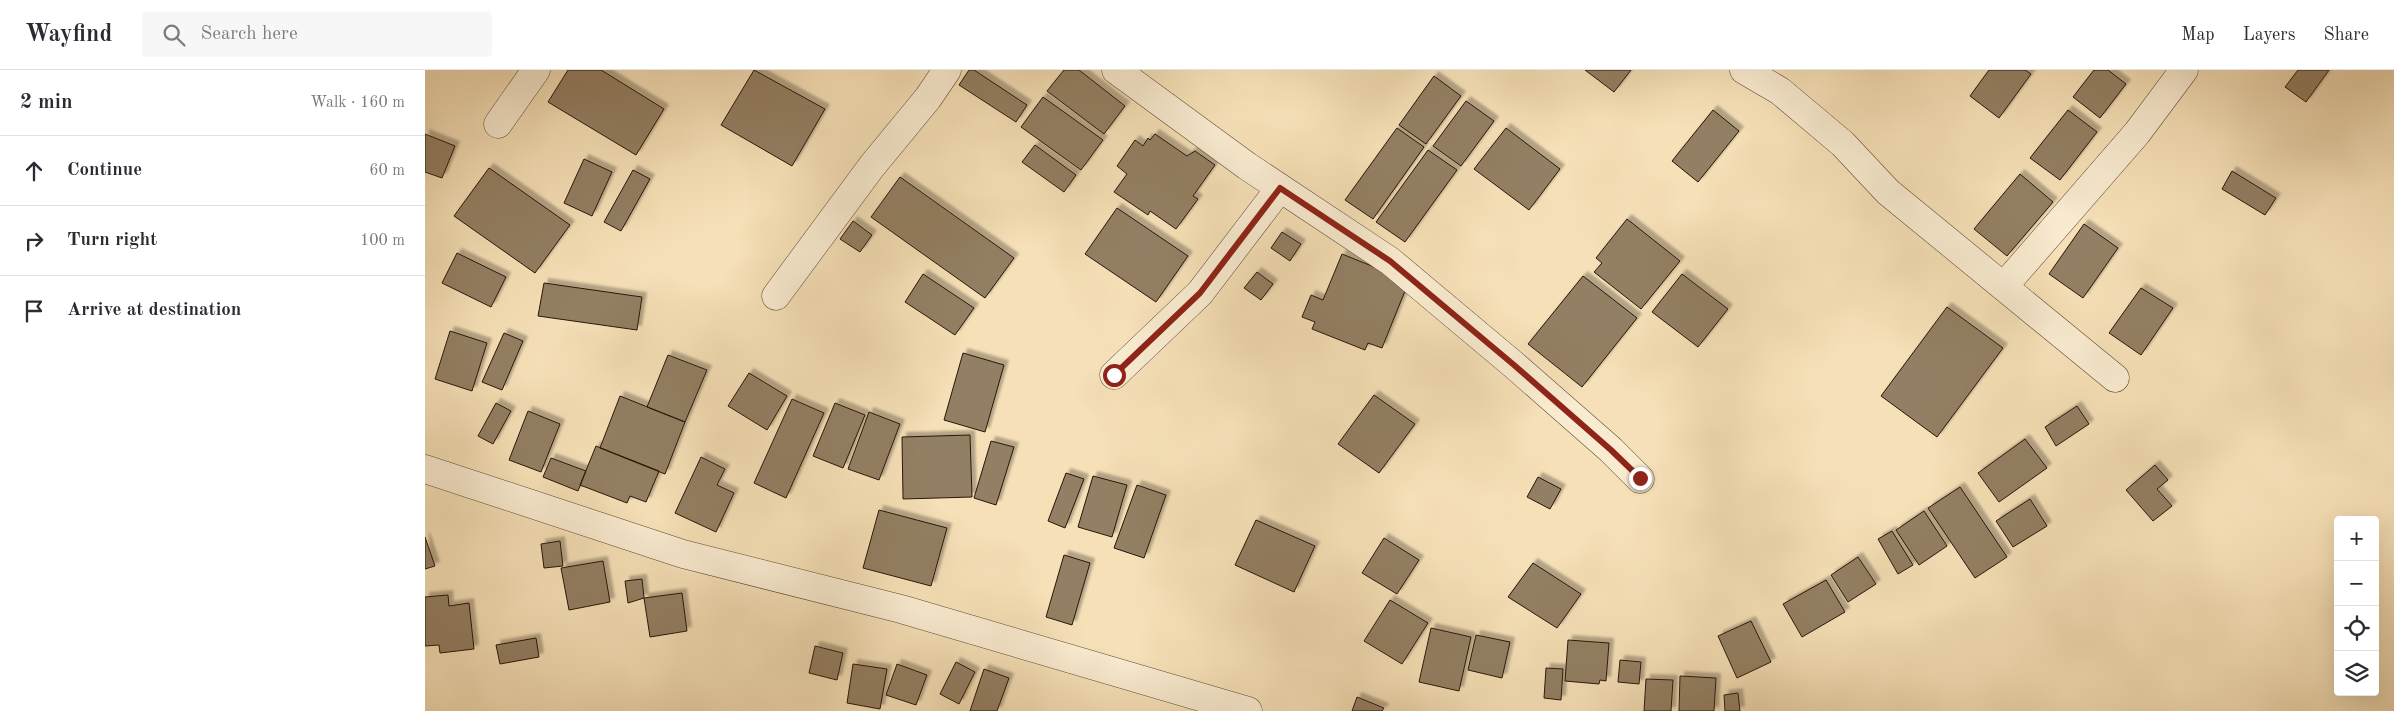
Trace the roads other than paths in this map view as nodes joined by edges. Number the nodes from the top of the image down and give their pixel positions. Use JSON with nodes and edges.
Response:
{"nodes":[{"id":1,"x":535,"y":70,"type":"edge"},
{"id":2,"x":947,"y":70,"type":"edge"},
{"id":3,"x":1116,"y":70,"type":"edge"},
{"id":4,"x":1744,"y":70,"type":"edge"},
{"id":5,"x":2184,"y":70,"type":"edge"},
{"id":6,"x":497,"y":124,"type":"dead end"},
{"id":7,"x":1280,"y":188,"type":"junction"},
{"id":8,"x":2004,"y":286,"type":"junction"},
{"id":9,"x":776,"y":296,"type":"dead end"},
{"id":10,"x":1114,"y":375,"type":"dead end"},
{"id":11,"x":2115,"y":378,"type":"dead end"},
{"id":12,"x":425,"y":469,"type":"edge"},
{"id":13,"x":1640,"y":478,"type":"dead end"},
{"id":14,"x":1248,"y":711,"type":"edge"}],
"edges":[{"from":1,"to":6,"type":"street"},
{"from":2,"to":9,"type":"street"},
{"from":3,"to":7,"type":"street"},
{"from":4,"to":8,"type":"street"},
{"from":5,"to":8,"type":"street"},
{"from":7,"to":10,"type":"street"},
{"from":7,"to":13,"type":"street"},
{"from":8,"to":11,"type":"street"},
{"from":12,"to":14,"type":"street"}]}
